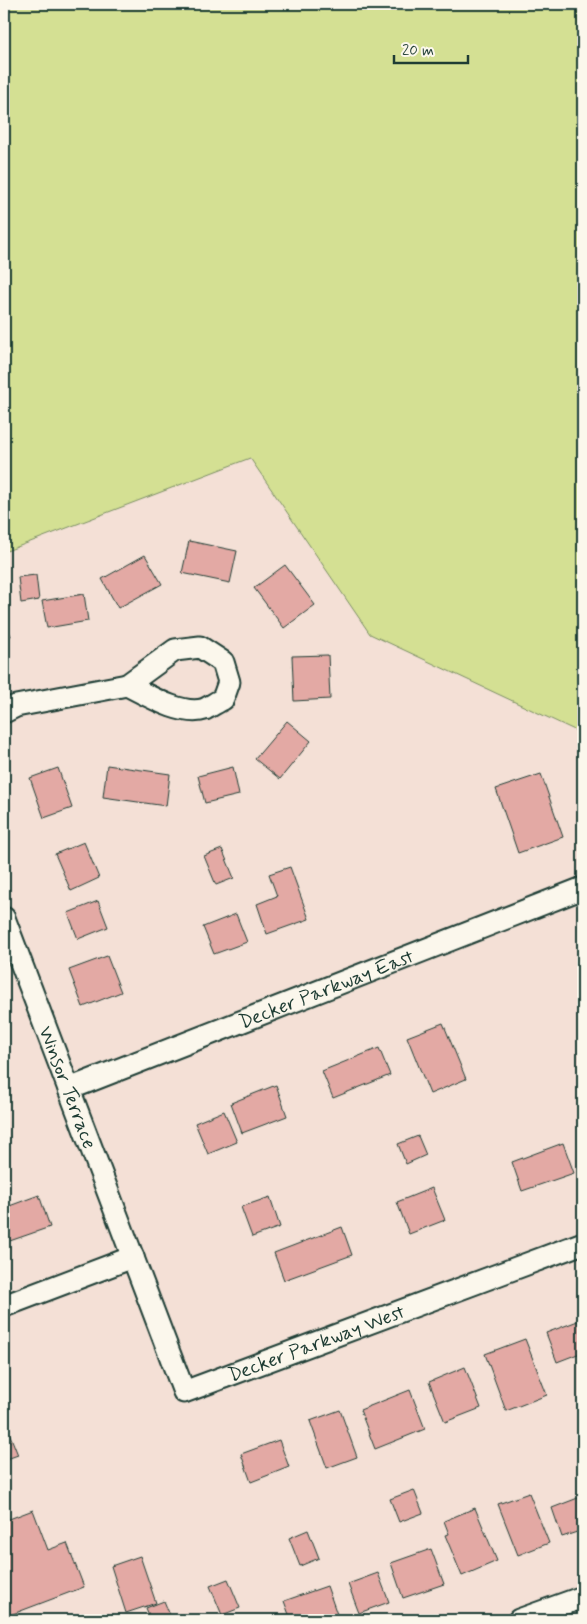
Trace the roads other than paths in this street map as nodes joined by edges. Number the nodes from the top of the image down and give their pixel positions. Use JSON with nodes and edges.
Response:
{"nodes":[{"id":1,"x":127,"y":686,"type":"dead end"},
{"id":2,"x":4,"y":712,"type":"edge"},
{"id":3,"x":583,"y":888,"type":"edge"},
{"id":4,"x":4,"y":918,"type":"edge"},
{"id":5,"x":69,"y":1089,"type":"junction"},
{"id":6,"x":583,"y":1243,"type":"edge"},
{"id":7,"x":133,"y":1257,"type":"junction"},
{"id":8,"x":4,"y":1306,"type":"edge"},
{"id":9,"x":583,"y":1597,"type":"edge"},
{"id":10,"x":519,"y":1620,"type":"edge"}],
"edges":[{"from":1,"to":2,"type":"street"},
{"from":3,"to":5,"type":"street","name":"Decker Parkway East"},
{"from":4,"to":5,"type":"street","name":"Winsor Terrace"},
{"from":5,"to":7,"type":"street","name":"Winsor Terrace"},
{"from":6,"to":7,"type":"street","name":"Decker Parkway West"},
{"from":7,"to":8,"type":"street"},
{"from":9,"to":10,"type":"street"}]}
